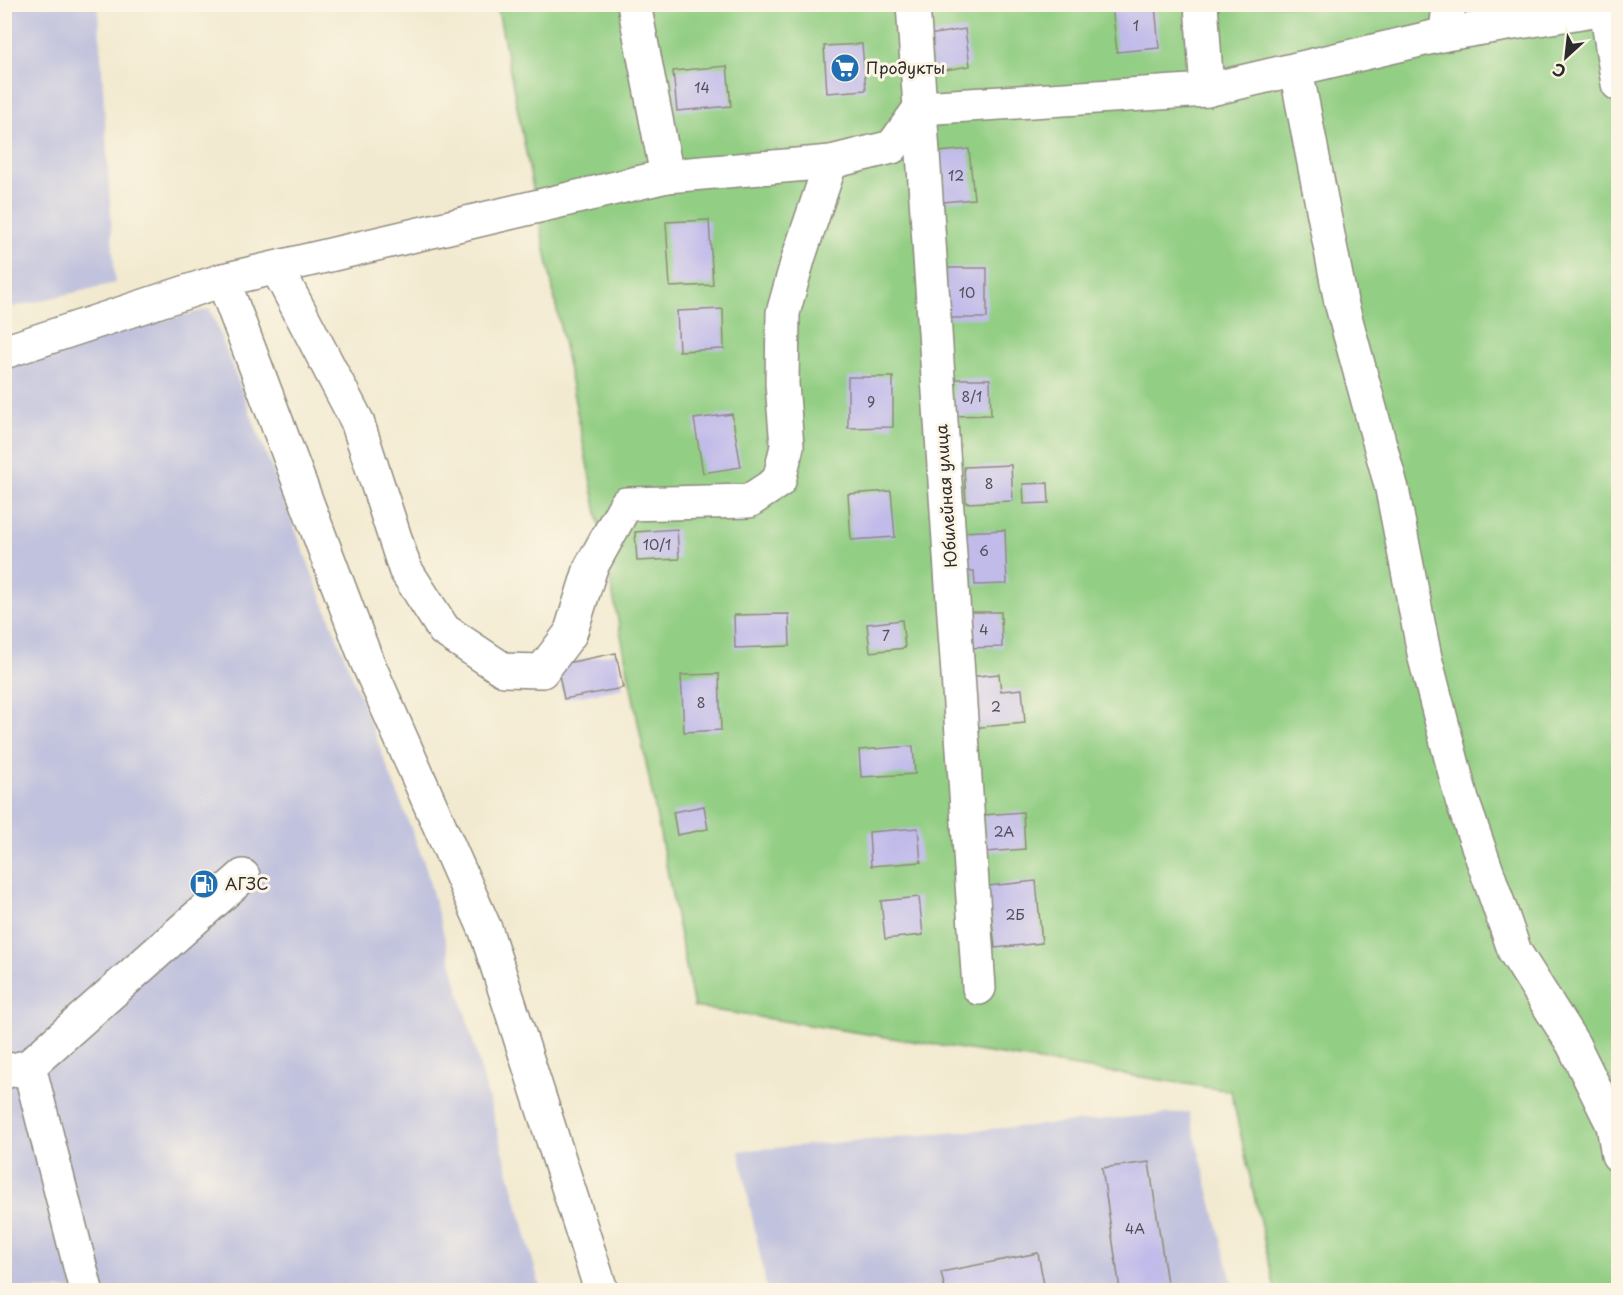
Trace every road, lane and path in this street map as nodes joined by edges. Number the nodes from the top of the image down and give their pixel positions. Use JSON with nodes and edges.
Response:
{"nodes":[{"id":1,"x":634,"y":4,"type":"edge"},
{"id":2,"x":913,"y":4,"type":"edge"},
{"id":3,"x":1201,"y":4,"type":"edge"},
{"id":4,"x":1612,"y":8,"type":"edge"},
{"id":5,"x":1448,"y":19,"type":"edge"},
{"id":6,"x":1296,"y":70,"type":"junction"},
{"id":7,"x":1618,"y":84,"type":"edge"},
{"id":8,"x":1207,"y":90,"type":"junction"},
{"id":9,"x":920,"y":108,"type":"junction"},
{"id":10,"x":831,"y":162,"type":"junction"},
{"id":11,"x":667,"y":176,"type":"junction"},
{"id":12,"x":277,"y":268,"type":"junction"},
{"id":13,"x":223,"y":280,"type":"junction"},
{"id":14,"x":4,"y":352,"type":"edge"},
{"id":15,"x":243,"y":876,"type":"dead end"},
{"id":16,"x":979,"y":988,"type":"dead end"},
{"id":17,"x":17,"y":1069,"type":"edge"},
{"id":18,"x":1618,"y":1155,"type":"edge"},
{"id":19,"x":86,"y":1290,"type":"edge"},
{"id":20,"x":601,"y":1290,"type":"edge"}],
"edges":[{"from":1,"to":11,"type":"street"},
{"from":2,"to":9,"type":"street","name":"Юбилейная улица"},
{"from":3,"to":8,"type":"street"},
{"from":4,"to":5,"type":"street"},
{"from":4,"to":7,"type":"street"},
{"from":5,"to":6,"type":"street"},
{"from":6,"to":8,"type":"street"},
{"from":6,"to":18,"type":"street"},
{"from":8,"to":9,"type":"street"},
{"from":9,"to":10,"type":"street"},
{"from":9,"to":16,"type":"street","name":"Юбилейная улица"},
{"from":10,"to":11,"type":"street"},
{"from":10,"to":12,"type":"street"},
{"from":11,"to":12,"type":"street"},
{"from":12,"to":13,"type":"street"},
{"from":13,"to":14,"type":"street"},
{"from":13,"to":20,"type":"street"},
{"from":15,"to":17,"type":"street"},
{"from":17,"to":19,"type":"street"}]}
